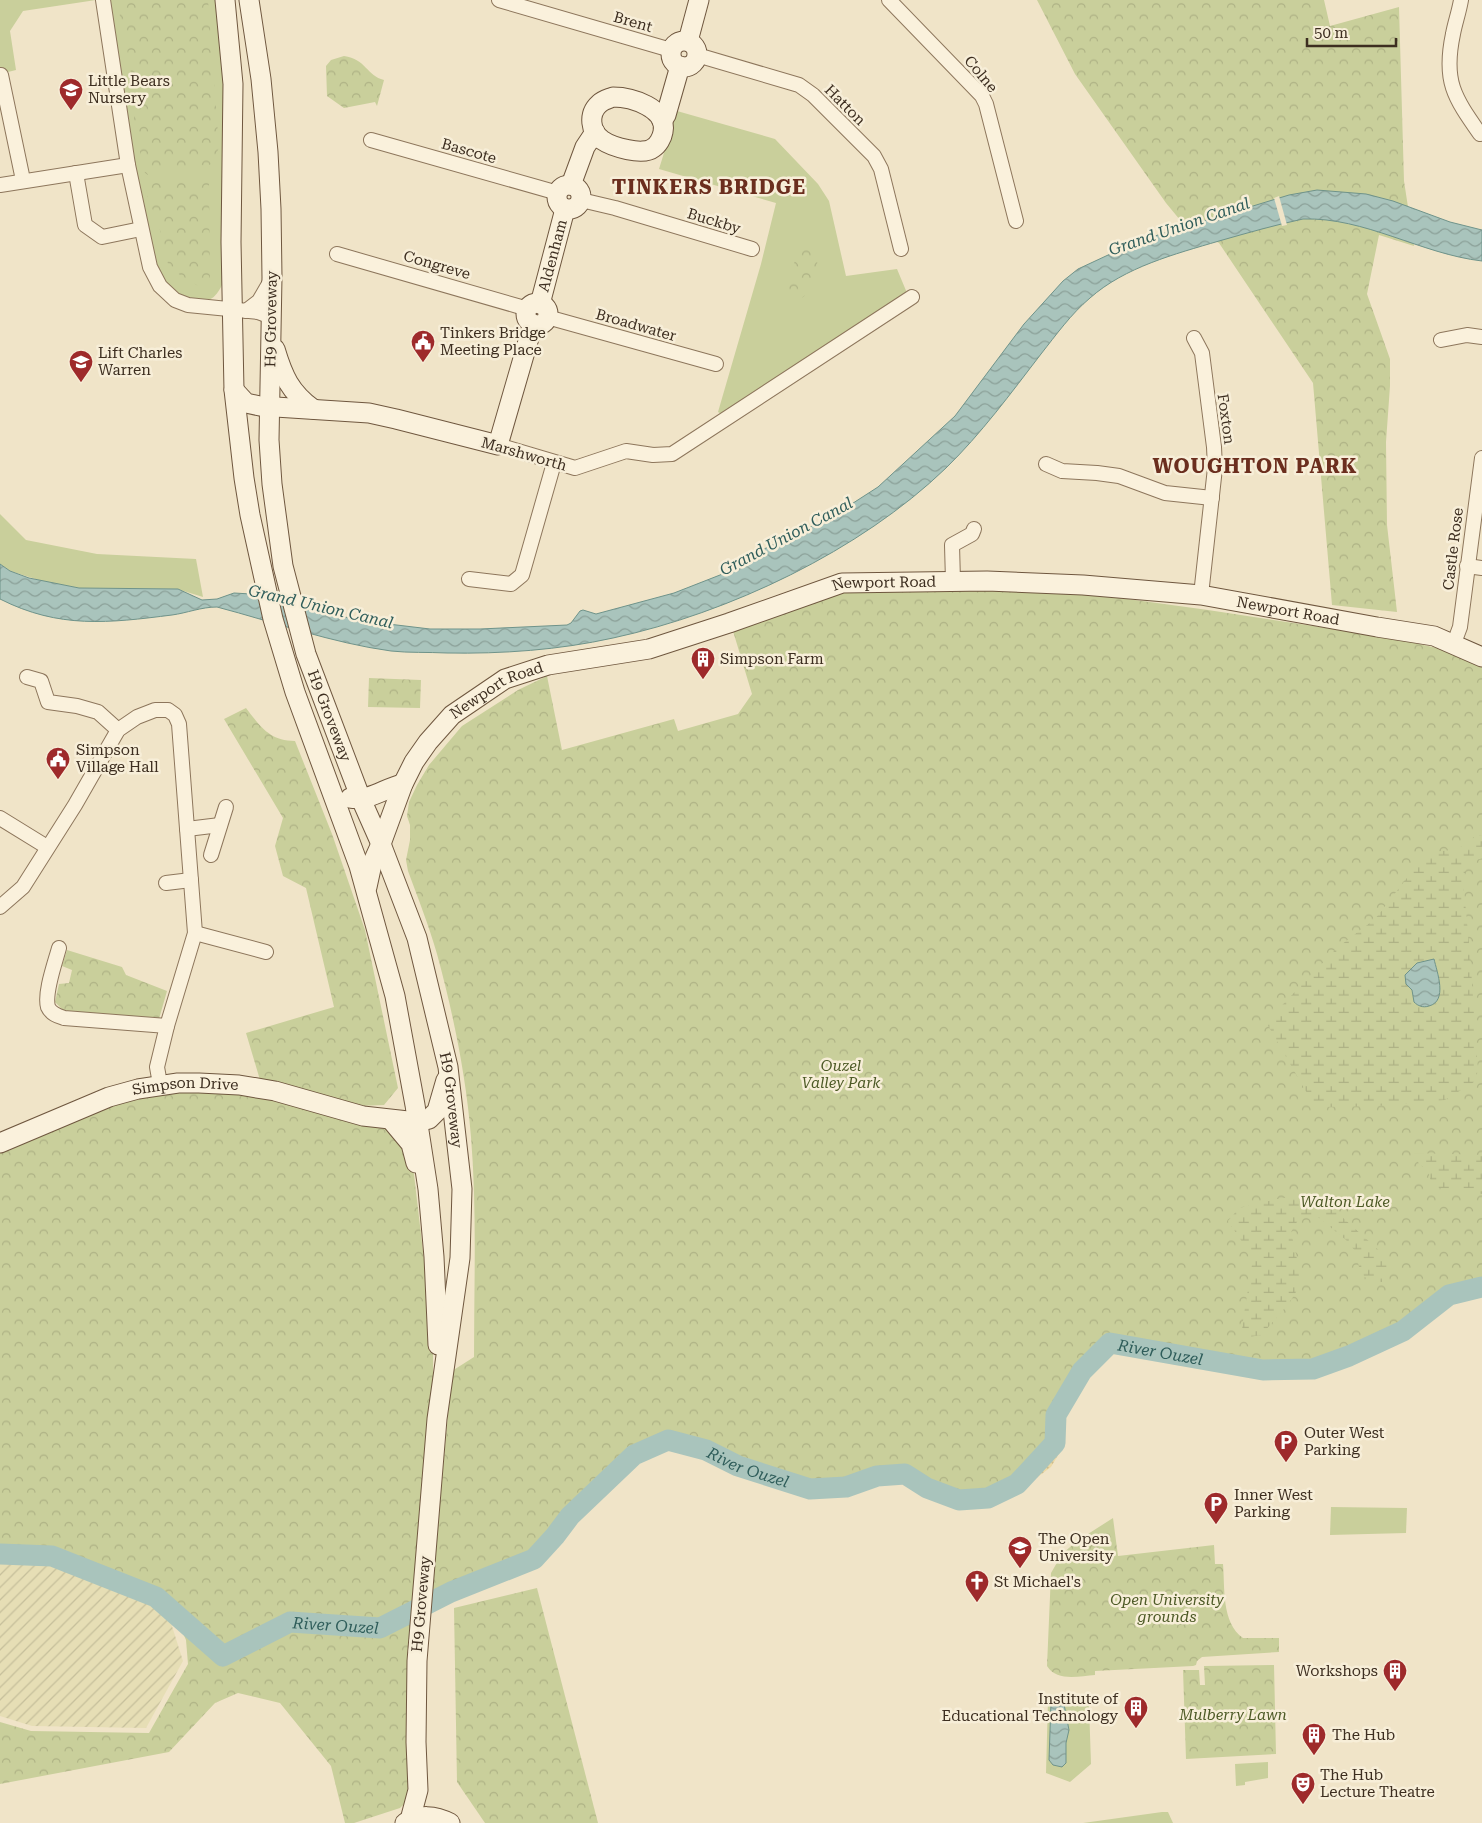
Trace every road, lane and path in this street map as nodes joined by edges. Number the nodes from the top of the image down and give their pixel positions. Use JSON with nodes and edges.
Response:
{"nodes":[{"id":1,"x":103,"y":0,"type":"edge"},
{"id":2,"x":225,"y":0,"type":"edge"},
{"id":3,"x":249,"y":0,"type":"edge"},
{"id":4,"x":499,"y":0,"type":"edge"},
{"id":5,"x":699,"y":0,"type":"edge"},
{"id":6,"x":889,"y":0,"type":"edge"},
{"id":7,"x":1461,"y":0,"type":"edge"},
{"id":8,"x":692,"y":48,"type":"junction"},
{"id":9,"x":675,"y":58,"type":"junction"},
{"id":10,"x":1,"y":76,"type":"edge"},
{"id":11,"x":662,"y":121,"type":"junction"},
{"id":12,"x":595,"y":132,"type":"junction"},
{"id":13,"x":1480,"y":134,"type":"dead end"},
{"id":14,"x":370,"y":140,"type":"dead end"},
{"id":15,"x":128,"y":165,"type":"junction"},
{"id":16,"x":76,"y":173,"type":"junction"},
{"id":17,"x":23,"y":180,"type":"junction"},
{"id":18,"x":0,"y":184,"type":"edge"},
{"id":19,"x":569,"y":197,"type":"junction"},
{"id":20,"x":1016,"y":221,"type":"dead end"},
{"id":21,"x":141,"y":229,"type":"junction"},
{"id":22,"x":752,"y":249,"type":"dead end"},
{"id":23,"x":901,"y":249,"type":"dead end"},
{"id":24,"x":337,"y":254,"type":"dead end"},
{"id":25,"x":272,"y":277,"type":"junction"},
{"id":26,"x":912,"y":297,"type":"dead end"},
{"id":27,"x":239,"y":310,"type":"junction"},
{"id":28,"x":537,"y":314,"type":"junction"},
{"id":29,"x":271,"y":326,"type":"junction"},
{"id":30,"x":1482,"y":337,"type":"edge"},
{"id":31,"x":1194,"y":338,"type":"dead end"},
{"id":32,"x":1442,"y":340,"type":"dead end"},
{"id":33,"x":716,"y":364,"type":"dead end"},
{"id":34,"x":276,"y":373,"type":"junction"},
{"id":35,"x":234,"y":386,"type":"junction"},
{"id":36,"x":264,"y":407,"type":"junction"},
{"id":37,"x":314,"y":409,"type":"junction"},
{"id":38,"x":239,"y":439,"type":"junction"},
{"id":39,"x":498,"y":445,"type":"junction"},
{"id":40,"x":1482,"y":458,"type":"edge"},
{"id":41,"x":554,"y":463,"type":"junction"},
{"id":42,"x":1046,"y":464,"type":"dead end"},
{"id":43,"x":1212,"y":498,"type":"junction"},
{"id":44,"x":974,"y":529,"type":"dead end"},
{"id":45,"x":1467,"y":566,"type":"junction"},
{"id":46,"x":1482,"y":568,"type":"edge"},
{"id":47,"x":469,"y":579,"type":"dead end"},
{"id":48,"x":953,"y":581,"type":"junction"},
{"id":49,"x":1201,"y":595,"type":"junction"},
{"id":50,"x":1454,"y":643,"type":"junction"},
{"id":51,"x":1482,"y":657,"type":"edge"},
{"id":52,"x":27,"y":677,"type":"dead end"},
{"id":53,"x":118,"y":730,"type":"junction"},
{"id":54,"x":349,"y":766,"type":"junction"},
{"id":55,"x":397,"y":786,"type":"junction"},
{"id":56,"x":332,"y":795,"type":"junction"},
{"id":57,"x":361,"y":799,"type":"junction"},
{"id":58,"x":226,"y":807,"type":"dead end"},
{"id":59,"x":0,"y":818,"type":"edge"},
{"id":60,"x":220,"y":825,"type":"junction"},
{"id":61,"x":188,"y":829,"type":"junction"},
{"id":62,"x":381,"y":844,"type":"junction"},
{"id":63,"x":47,"y":848,"type":"junction"},
{"id":64,"x":211,"y":855,"type":"dead end"},
{"id":65,"x":192,"y":880,"type":"junction"},
{"id":66,"x":166,"y":883,"type":"dead end"},
{"id":67,"x":367,"y":890,"type":"junction"},
{"id":68,"x":0,"y":906,"type":"edge"},
{"id":69,"x":195,"y":933,"type":"junction"},
{"id":70,"x":59,"y":948,"type":"dead end"},
{"id":71,"x":266,"y":952,"type":"dead end"},
{"id":72,"x":166,"y":1026,"type":"junction"},
{"id":73,"x":448,"y":1066,"type":"junction"},
{"id":74,"x":160,"y":1084,"type":"junction"},
{"id":75,"x":422,"y":1114,"type":"junction"},
{"id":76,"x":384,"y":1118,"type":"junction"},
{"id":77,"x":457,"y":1135,"type":"junction"},
{"id":78,"x":0,"y":1144,"type":"edge"},
{"id":79,"x":434,"y":1257,"type":"junction"},
{"id":80,"x":437,"y":1419,"type":"junction"},
{"id":81,"x":418,"y":1790,"type":"junction"},
{"id":82,"x":407,"y":1821,"type":"edge"},
{"id":83,"x":445,"y":1821,"type":"edge"}],
"edges":[{"from":1,"to":15,"type":"street"},
{"from":2,"to":27,"type":"street","name":"H9 Groveway"},
{"from":3,"to":25,"type":"street","name":"H9 Groveway"},
{"from":4,"to":9,"type":"street","name":"Brent"},
{"from":5,"to":8,"type":"street"},
{"from":6,"to":20,"type":"street","name":"Colne"},
{"from":7,"to":13,"type":"street"},
{"from":8,"to":9,"type":"street"},
{"from":8,"to":23,"type":"street","name":"Hatton"},
{"from":9,"to":11,"type":"street"},
{"from":10,"to":17,"type":"street"},
{"from":11,"to":12,"type":"street"},
{"from":11,"to":12,"type":"street"},
{"from":12,"to":19,"type":"street","name":"Aldenham"},
{"from":14,"to":19,"type":"street","name":"Bascote"},
{"from":15,"to":16,"type":"street"},
{"from":15,"to":21,"type":"street"},
{"from":16,"to":17,"type":"street"},
{"from":16,"to":21,"type":"street"},
{"from":17,"to":18,"type":"street"},
{"from":19,"to":22,"type":"street","name":"Buckby"},
{"from":19,"to":28,"type":"street","name":"Aldenham"},
{"from":21,"to":27,"type":"street"},
{"from":24,"to":28,"type":"street","name":"Congreve"},
{"from":25,"to":27,"type":"street"},
{"from":25,"to":29,"type":"street","name":"H9 Groveway"},
{"from":26,"to":41,"type":"street","name":"Marshworth"},
{"from":27,"to":29,"type":"street"},
{"from":27,"to":35,"type":"street","name":"H9 Groveway"},
{"from":28,"to":33,"type":"street","name":"Broadwater"},
{"from":28,"to":39,"type":"street","name":"Aldenham"},
{"from":29,"to":34,"type":"street","name":"H9 Groveway"},
{"from":30,"to":32,"type":"street"},
{"from":31,"to":43,"type":"street","name":"Foxton"},
{"from":34,"to":36,"type":"street","name":"H9 Groveway"},
{"from":34,"to":37,"type":"street"},
{"from":35,"to":36,"type":"street"},
{"from":35,"to":38,"type":"street","name":"H9 Groveway"},
{"from":36,"to":37,"type":"street","name":"Marshworth"},
{"from":36,"to":38,"type":"street"},
{"from":36,"to":54,"type":"street","name":"H9 Groveway"},
{"from":37,"to":39,"type":"street","name":"Marshworth"},
{"from":38,"to":56,"type":"street","name":"H9 Groveway"},
{"from":39,"to":41,"type":"street","name":"Marshworth"},
{"from":40,"to":45,"type":"street","name":"Castle Rose"},
{"from":41,"to":47,"type":"street"},
{"from":42,"to":43,"type":"street"},
{"from":43,"to":49,"type":"street","name":"Foxton"},
{"from":44,"to":48,"type":"street"},
{"from":45,"to":46,"type":"street"},
{"from":45,"to":50,"type":"street","name":"Castle Rose"},
{"from":48,"to":49,"type":"street","name":"Newport Road"},
{"from":48,"to":55,"type":"street","name":"Newport Road"},
{"from":49,"to":50,"type":"street","name":"Newport Road"},
{"from":50,"to":51,"type":"street","name":"Newport Road"},
{"from":52,"to":53,"type":"street"},
{"from":53,"to":61,"type":"street"},
{"from":53,"to":63,"type":"street"},
{"from":54,"to":55,"type":"street"},
{"from":54,"to":57,"type":"street","name":"H9 Groveway"},
{"from":55,"to":57,"type":"street"},
{"from":55,"to":62,"type":"street","name":"Newport Road"},
{"from":56,"to":57,"type":"street"},
{"from":56,"to":67,"type":"street","name":"H9 Groveway"},
{"from":57,"to":62,"type":"street","name":"H9 Groveway"},
{"from":58,"to":60,"type":"street"},
{"from":59,"to":63,"type":"street"},
{"from":60,"to":61,"type":"street"},
{"from":60,"to":64,"type":"street"},
{"from":61,"to":65,"type":"street"},
{"from":62,"to":67,"type":"street","name":"Newport Road"},
{"from":62,"to":73,"type":"street","name":"H9 Groveway"},
{"from":63,"to":68,"type":"street"},
{"from":65,"to":66,"type":"street"},
{"from":65,"to":69,"type":"street"},
{"from":67,"to":75,"type":"street","name":"H9 Groveway"},
{"from":69,"to":71,"type":"street"},
{"from":69,"to":72,"type":"street"},
{"from":70,"to":72,"type":"street"},
{"from":72,"to":74,"type":"street"},
{"from":73,"to":75,"type":"street"},
{"from":73,"to":77,"type":"street","name":"H9 Groveway"},
{"from":74,"to":76,"type":"street","name":"Simpson Drive"},
{"from":74,"to":78,"type":"street","name":"Simpson Drive"},
{"from":75,"to":76,"type":"street","name":"Simpson Drive"},
{"from":75,"to":77,"type":"street"},
{"from":75,"to":79,"type":"street","name":"H9 Groveway"},
{"from":76,"to":79,"type":"street"},
{"from":77,"to":80,"type":"street","name":"H9 Groveway"},
{"from":79,"to":80,"type":"street","name":"H9 Groveway"},
{"from":80,"to":81,"type":"street","name":"H9 Groveway"},
{"from":81,"to":82,"type":"street","name":"H9 Groveway"},
{"from":81,"to":83,"type":"street"},
{"from":82,"to":83,"type":"street"}]}
